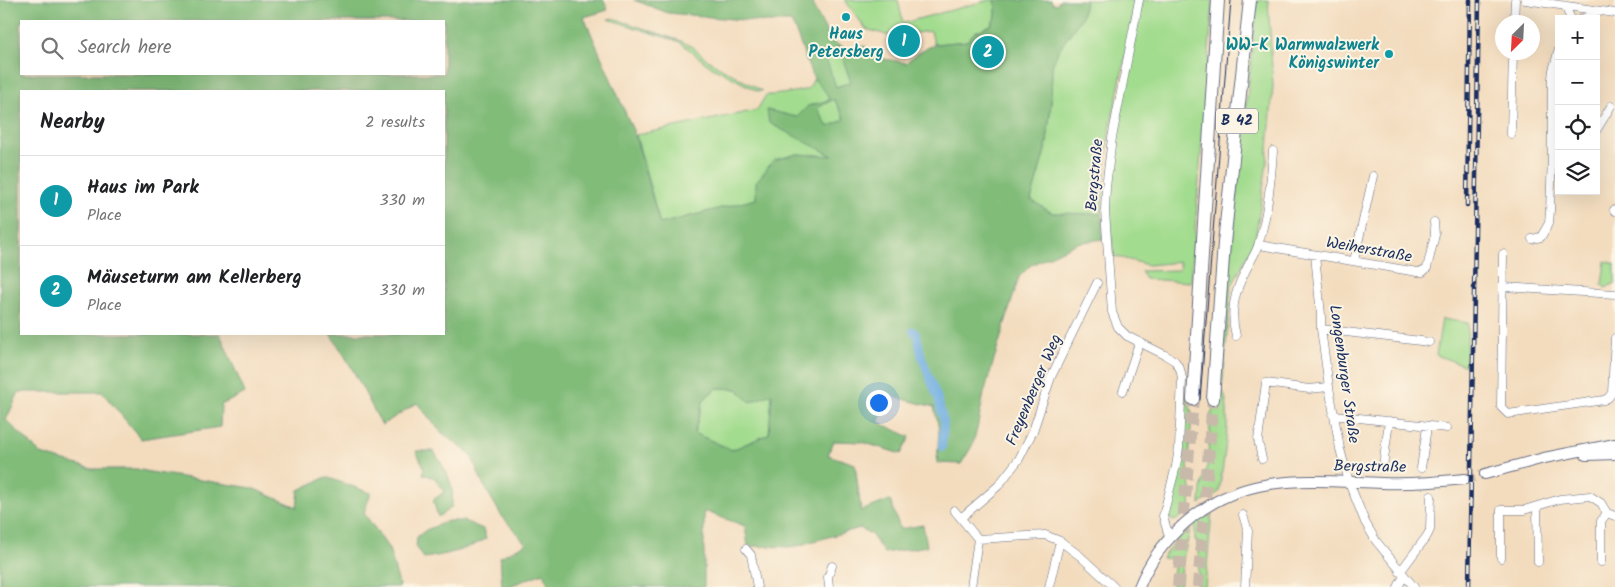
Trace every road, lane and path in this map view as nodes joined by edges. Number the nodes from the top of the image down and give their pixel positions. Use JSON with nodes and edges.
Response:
{"nodes":[{"id":1,"x":1139,"y":0,"type":"edge"},
{"id":2,"x":1218,"y":0,"type":"edge"},
{"id":3,"x":1250,"y":0,"type":"edge"},
{"id":4,"x":1515,"y":0,"type":"edge"},
{"id":5,"x":1525,"y":0,"type":"edge"},
{"id":6,"x":1565,"y":6,"type":"junction"},
{"id":7,"x":1598,"y":11,"type":"junction"},
{"id":8,"x":1615,"y":13,"type":"edge"},
{"id":9,"x":1514,"y":15,"type":"edge"},
{"id":10,"x":1569,"y":15,"type":"edge"},
{"id":11,"x":1590,"y":15,"type":"edge"},
{"id":12,"x":1513,"y":60,"type":"edge"},
{"id":13,"x":1556,"y":60,"type":"edge"},
{"id":14,"x":1611,"y":106,"type":"dead end"},
{"id":15,"x":1555,"y":107,"type":"edge"},
{"id":16,"x":1600,"y":124,"type":"edge"},
{"id":17,"x":1511,"y":134,"type":"dead end"},
{"id":18,"x":1555,"y":139,"type":"edge"},
{"id":19,"x":1273,"y":151,"type":"dead end"},
{"id":20,"x":1373,"y":176,"type":"dead end"},
{"id":21,"x":1555,"y":182,"type":"edge"},
{"id":22,"x":1551,"y":190,"type":"junction"},
{"id":23,"x":1434,"y":222,"type":"dead end"},
{"id":24,"x":1532,"y":239,"type":"dead end"},
{"id":25,"x":1259,"y":245,"type":"junction"},
{"id":26,"x":1503,"y":254,"type":"dead end"},
{"id":27,"x":1315,"y":255,"type":"junction"},
{"id":28,"x":1354,"y":261,"type":"junction"},
{"id":29,"x":1098,"y":283,"type":"dead end"},
{"id":30,"x":1503,"y":287,"type":"junction"},
{"id":31,"x":1615,"y":294,"type":"edge"},
{"id":32,"x":1321,"y":329,"type":"junction"},
{"id":33,"x":1236,"y":336,"type":"dead end"},
{"id":34,"x":1615,"y":338,"type":"edge"},
{"id":35,"x":1429,"y":342,"type":"dead end"},
{"id":36,"x":1139,"y":343,"type":"junction"},
{"id":37,"x":1328,"y":387,"type":"junction"},
{"id":38,"x":1123,"y":391,"type":"dead end"},
{"id":39,"x":1193,"y":399,"type":"tunnel mouth"},
{"id":40,"x":1213,"y":399,"type":"tunnel mouth"},
{"id":41,"x":1333,"y":415,"type":"junction"},
{"id":42,"x":1389,"y":422,"type":"junction"},
{"id":43,"x":1427,"y":426,"type":"junction"},
{"id":44,"x":1447,"y":428,"type":"dead end"},
{"id":45,"x":1615,"y":444,"type":"edge"},
{"id":46,"x":1615,"y":454,"type":"edge"},
{"id":47,"x":1560,"y":455,"type":"junction"},
{"id":48,"x":1262,"y":459,"type":"dead end"},
{"id":49,"x":1384,"y":467,"type":"dead end"},
{"id":50,"x":1421,"y":468,"type":"dead end"},
{"id":51,"x":1485,"y":474,"type":"tunnel mouth"},
{"id":52,"x":1465,"y":479,"type":"tunnel mouth"},
{"id":53,"x":1349,"y":482,"type":"junction"},
{"id":54,"x":1431,"y":496,"type":"dead end"},
{"id":55,"x":1538,"y":507,"type":"junction"},
{"id":56,"x":954,"y":510,"type":"dead end"},
{"id":57,"x":1606,"y":513,"type":"junction"},
{"id":58,"x":1243,"y":515,"type":"dead end"},
{"id":59,"x":1615,"y":516,"type":"edge"},
{"id":60,"x":961,"y":518,"type":"junction"},
{"id":61,"x":1169,"y":537,"type":"junction"},
{"id":62,"x":978,"y":539,"type":"junction"},
{"id":63,"x":1060,"y":541,"type":"junction"},
{"id":64,"x":746,"y":549,"type":"dead end"},
{"id":65,"x":1501,"y":558,"type":"dead end"},
{"id":66,"x":1538,"y":562,"type":"dead end"},
{"id":67,"x":1601,"y":562,"type":"dead end"},
{"id":68,"x":832,"y":566,"type":"dead end"},
{"id":69,"x":1402,"y":574,"type":"junction"},
{"id":70,"x":757,"y":587,"type":"edge"},
{"id":71,"x":829,"y":587,"type":"edge"},
{"id":72,"x":971,"y":587,"type":"edge"},
{"id":73,"x":1049,"y":587,"type":"edge"},
{"id":74,"x":1114,"y":587,"type":"edge"},
{"id":75,"x":1139,"y":587,"type":"edge"},
{"id":76,"x":1245,"y":587,"type":"edge"},
{"id":77,"x":1398,"y":587,"type":"edge"},
{"id":78,"x":1414,"y":587,"type":"edge"}],
"edges":[{"from":1,"to":36,"type":"street","name":"Bergstraße"},
{"from":2,"to":39,"type":"highway","number":"B 42"},
{"from":3,"to":40,"type":"highway","number":"B 42"},
{"from":4,"to":9,"type":"street"},
{"from":5,"to":6,"type":"street"},
{"from":6,"to":7,"type":"street"},
{"from":6,"to":10,"type":"street"},
{"from":7,"to":8,"type":"street"},
{"from":7,"to":11,"type":"street"},
{"from":12,"to":17,"type":"street"},
{"from":13,"to":15,"type":"street"},
{"from":14,"to":16,"type":"street"},
{"from":18,"to":22,"type":"street"},
{"from":19,"to":25,"type":"street"},
{"from":20,"to":28,"type":"street"},
{"from":21,"to":22,"type":"street"},
{"from":22,"to":24,"type":"street"},
{"from":23,"to":28,"type":"street","name":"Weiherstraße"},
{"from":25,"to":27,"type":"street","name":"Weiherstraße"},
{"from":25,"to":33,"type":"street"},
{"from":26,"to":30,"type":"street"},
{"from":27,"to":28,"type":"street","name":"Weiherstraße"},
{"from":27,"to":32,"type":"street","name":"Longenburger Straße"},
{"from":29,"to":60,"type":"street","name":"Freyenberger Weg"},
{"from":30,"to":31,"type":"street"},
{"from":30,"to":34,"type":"street"},
{"from":32,"to":35,"type":"street"},
{"from":32,"to":37,"type":"street","name":"Longenburger Straße"},
{"from":36,"to":38,"type":"street"},
{"from":36,"to":61,"type":"street","name":"Bergstraße"},
{"from":37,"to":41,"type":"street","name":"Longenburger Straße"},
{"from":37,"to":48,"type":"street"},
{"from":41,"to":42,"type":"street"},
{"from":41,"to":53,"type":"street","name":"Longenburger Straße"},
{"from":42,"to":43,"type":"street"},
{"from":42,"to":49,"type":"street"},
{"from":43,"to":44,"type":"street"},
{"from":43,"to":50,"type":"street"},
{"from":45,"to":47,"type":"street"},
{"from":46,"to":47,"type":"street"},
{"from":47,"to":51,"type":"street"},
{"from":52,"to":53,"type":"street","name":"Bergstraße"},
{"from":53,"to":61,"type":"street","name":"Bergstraße"},
{"from":53,"to":69,"type":"street","name":"Longenburger Straße"},
{"from":54,"to":69,"type":"street"},
{"from":55,"to":57,"type":"street"},
{"from":55,"to":65,"type":"street"},
{"from":55,"to":66,"type":"street"},
{"from":56,"to":60,"type":"street"},
{"from":57,"to":59,"type":"street"},
{"from":57,"to":67,"type":"street"},
{"from":58,"to":76,"type":"street"},
{"from":60,"to":62,"type":"street"},
{"from":61,"to":75,"type":"street","name":"Bergstraße"},
{"from":62,"to":63,"type":"street"},
{"from":62,"to":72,"type":"street"},
{"from":63,"to":73,"type":"street"},
{"from":63,"to":74,"type":"street"},
{"from":64,"to":70,"type":"street"},
{"from":68,"to":71,"type":"street"},
{"from":69,"to":77,"type":"street"},
{"from":69,"to":78,"type":"street","name":"Longenburger Straße"}]}
